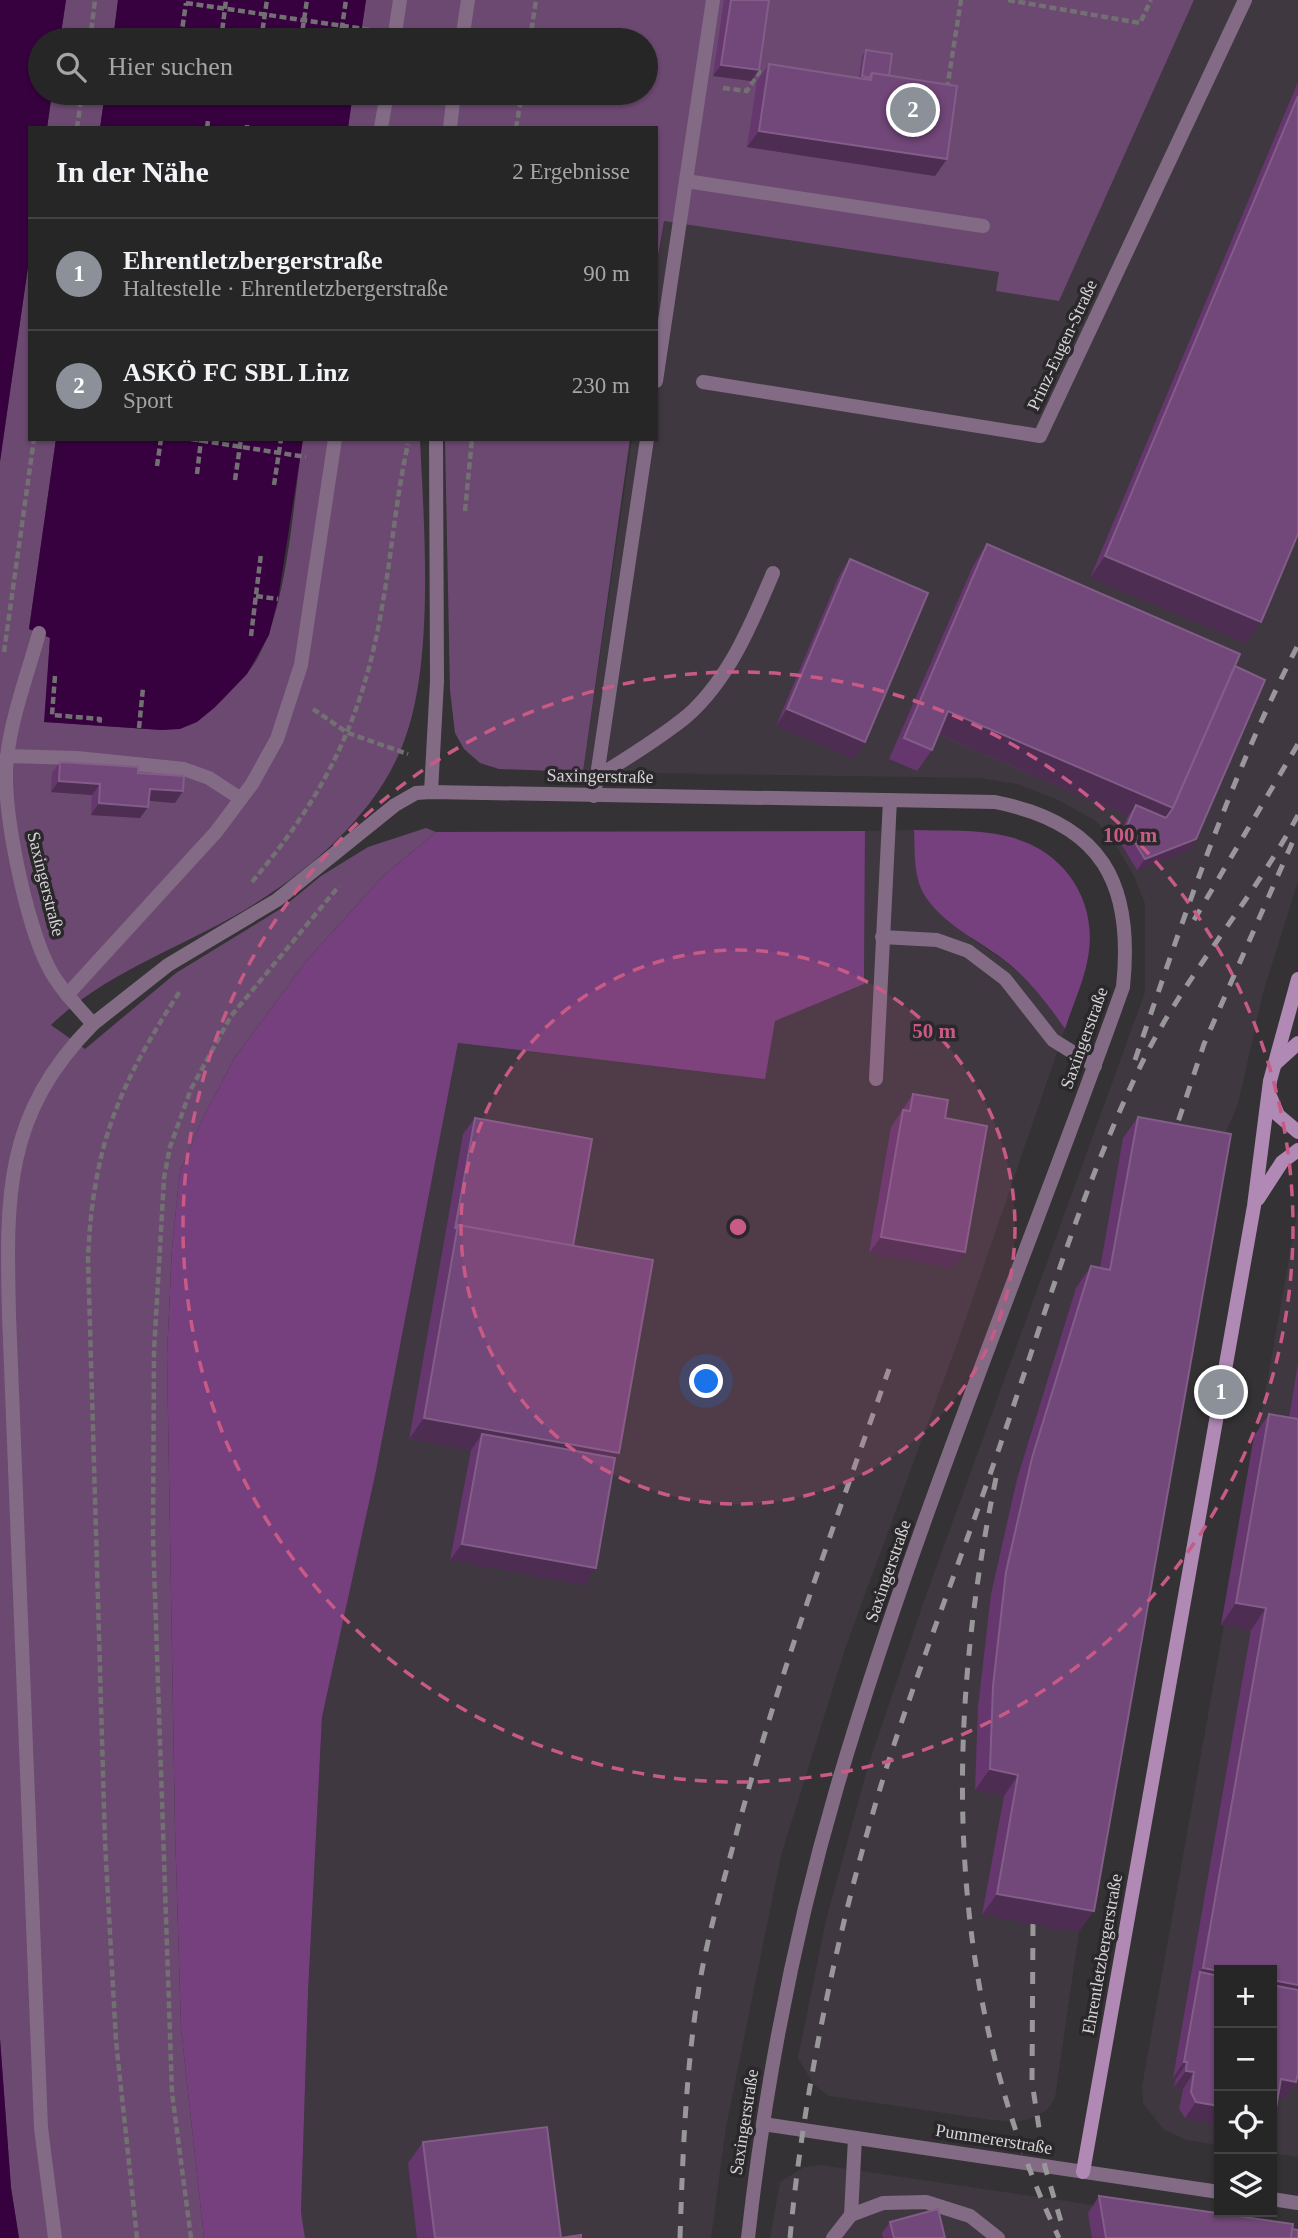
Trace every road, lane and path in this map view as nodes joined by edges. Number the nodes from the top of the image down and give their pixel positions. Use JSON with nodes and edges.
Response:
{"nodes":[{"id":1,"x":96,"y":0,"type":"edge"},
{"id":2,"x":226,"y":0,"type":"edge"},
{"id":3,"x":267,"y":0,"type":"edge"},
{"id":4,"x":307,"y":0,"type":"edge"},
{"id":5,"x":346,"y":0,"type":"edge"},
{"id":6,"x":400,"y":0,"type":"edge"},
{"id":7,"x":468,"y":0,"type":"edge"},
{"id":8,"x":536,"y":0,"type":"edge"},
{"id":9,"x":713,"y":0,"type":"edge"},
{"id":10,"x":961,"y":0,"type":"edge"},
{"id":11,"x":1008,"y":0,"type":"edge"},
{"id":12,"x":1151,"y":0,"type":"edge"},
{"id":13,"x":1245,"y":0,"type":"edge"},
{"id":14,"x":186,"y":1,"type":"edge"},
{"id":15,"x":225,"y":9,"type":"junction"},
{"id":16,"x":265,"y":14,"type":"junction"},
{"id":17,"x":304,"y":20,"type":"junction"},
{"id":18,"x":342,"y":26,"type":"junction"},
{"id":19,"x":92,"y":28,"type":"edge"},
{"id":20,"x":182,"y":28,"type":"edge"},
{"id":21,"x":223,"y":28,"type":"edge"},
{"id":22,"x":263,"y":28,"type":"edge"},
{"id":23,"x":303,"y":28,"type":"edge"},
{"id":24,"x":357,"y":28,"type":"edge"},
{"id":25,"x":396,"y":28,"type":"edge"},
{"id":26,"x":464,"y":28,"type":"edge"},
{"id":27,"x":532,"y":28,"type":"edge"},
{"id":28,"x":772,"y":74,"type":"edge"},
{"id":29,"x":701,"y":85,"type":"junction"},
{"id":30,"x":946,"y":99,"type":"edge"},
{"id":31,"x":81,"y":105,"type":"edge"},
{"id":32,"x":385,"y":105,"type":"edge"},
{"id":33,"x":453,"y":105,"type":"edge"},
{"id":34,"x":520,"y":105,"type":"edge"},
{"id":35,"x":208,"y":121,"type":"dead end"},
{"id":36,"x":78,"y":126,"type":"edge"},
{"id":37,"x":207,"y":126,"type":"edge"},
{"id":38,"x":382,"y":126,"type":"edge"},
{"id":39,"x":450,"y":126,"type":"edge"},
{"id":40,"x":516,"y":126,"type":"edge"},
{"id":41,"x":686,"y":181,"type":"junction"},
{"id":42,"x":983,"y":226,"type":"dead end"},
{"id":43,"x":658,"y":368,"type":"edge"},
{"id":44,"x":703,"y":382,"type":"dead end"},
{"id":45,"x":34,"y":441,"type":"edge"},
{"id":46,"x":161,"y":441,"type":"edge"},
{"id":47,"x":201,"y":441,"type":"edge"},
{"id":48,"x":208,"y":441,"type":"edge"},
{"id":49,"x":241,"y":441,"type":"edge"},
{"id":50,"x":281,"y":441,"type":"edge"},
{"id":51,"x":335,"y":441,"type":"edge"},
{"id":52,"x":409,"y":441,"type":"edge"},
{"id":53,"x":436,"y":441,"type":"edge"},
{"id":54,"x":648,"y":441,"type":"edge"},
{"id":55,"x":240,"y":446,"type":"junction"},
{"id":56,"x":279,"y":452,"type":"junction"},
{"id":57,"x":310,"y":457,"type":"dead end"},
{"id":58,"x":157,"y":466,"type":"dead end"},
{"id":59,"x":197,"y":474,"type":"dead end"},
{"id":60,"x":235,"y":480,"type":"dead end"},
{"id":61,"x":274,"y":485,"type":"dead end"},
{"id":62,"x":261,"y":554,"type":"dead end"},
{"id":63,"x":773,"y":573,"type":"dead end"},
{"id":64,"x":256,"y":596,"type":"junction"},
{"id":65,"x":278,"y":599,"type":"dead end"},
{"id":66,"x":39,"y":633,"type":"dead end"},
{"id":67,"x":251,"y":636,"type":"dead end"},
{"id":68,"x":2,"y":664,"type":"dead end"},
{"id":69,"x":55,"y":675,"type":"dead end"},
{"id":70,"x":143,"y":688,"type":"dead end"},
{"id":71,"x":293,"y":694,"type":"junction"},
{"id":72,"x":99,"y":725,"type":"dead end"},
{"id":73,"x":139,"y":728,"type":"dead end"},
{"id":74,"x":348,"y":733,"type":"junction"},
{"id":75,"x":7,"y":756,"type":"junction"},
{"id":76,"x":432,"y":760,"type":"junction"},
{"id":77,"x":597,"y":777,"type":"junction"},
{"id":78,"x":430,"y":792,"type":"junction"},
{"id":79,"x":594,"y":796,"type":"junction"},
{"id":80,"x":242,"y":799,"type":"junction"},
{"id":81,"x":890,"y":800,"type":"junction"},
{"id":82,"x":345,"y":877,"type":"dead end"},
{"id":83,"x":247,"y":889,"type":"dead end"},
{"id":84,"x":882,"y":937,"type":"junction"},
{"id":85,"x":1298,"y":979,"type":"edge"},
{"id":86,"x":186,"y":982,"type":"dead end"},
{"id":87,"x":67,"y":995,"type":"junction"},
{"id":88,"x":93,"y":1024,"type":"junction"},
{"id":89,"x":1298,"y":1043,"type":"edge"},
{"id":90,"x":1095,"y":1066,"type":"junction"},
{"id":91,"x":876,"y":1079,"type":"dead end"},
{"id":92,"x":1270,"y":1081,"type":"junction"},
{"id":93,"x":1298,"y":1132,"type":"edge"},
{"id":94,"x":1298,"y":1150,"type":"edge"},
{"id":95,"x":1254,"y":1206,"type":"junction"},
{"id":96,"x":763,"y":2124,"type":"junction"},
{"id":97,"x":855,"y":2138,"type":"junction"},
{"id":98,"x":1083,"y":2172,"type":"junction"},
{"id":99,"x":1214,"y":2191,"type":"edge"},
{"id":100,"x":1277,"y":2200,"type":"edge"},
{"id":101,"x":1298,"y":2203,"type":"edge"},
{"id":102,"x":850,"y":2215,"type":"junction"},
{"id":103,"x":55,"y":2238,"type":"edge"},
{"id":104,"x":137,"y":2238,"type":"edge"},
{"id":105,"x":191,"y":2238,"type":"edge"},
{"id":106,"x":748,"y":2238,"type":"edge"},
{"id":107,"x":833,"y":2238,"type":"edge"},
{"id":108,"x":998,"y":2238,"type":"edge"}],
"edges":[{"from":1,"to":19,"type":"path"},
{"from":2,"to":15,"type":"path"},
{"from":3,"to":16,"type":"path"},
{"from":4,"to":17,"type":"path"},
{"from":5,"to":18,"type":"path"},
{"from":6,"to":25,"type":"street"},
{"from":7,"to":26,"type":"street"},
{"from":8,"to":27,"type":"path"},
{"from":9,"to":29,"type":"street"},
{"from":10,"to":30,"type":"path"},
{"from":11,"to":12,"type":"path"},
{"from":13,"to":44,"type":"street","name":"Prinz-Eugen-Straße"},
{"from":14,"to":15,"type":"path"},
{"from":14,"to":20,"type":"path"},
{"from":15,"to":16,"type":"path"},
{"from":15,"to":21,"type":"path"},
{"from":16,"to":17,"type":"path"},
{"from":16,"to":22,"type":"path"},
{"from":17,"to":18,"type":"path"},
{"from":17,"to":23,"type":"path"},
{"from":18,"to":24,"type":"path"},
{"from":28,"to":29,"type":"path"},
{"from":29,"to":41,"type":"street"},
{"from":31,"to":36,"type":"path"},
{"from":32,"to":38,"type":"street"},
{"from":33,"to":39,"type":"street"},
{"from":34,"to":40,"type":"path"},
{"from":35,"to":37,"type":"path"},
{"from":41,"to":42,"type":"street"},
{"from":41,"to":43,"type":"street"},
{"from":45,"to":68,"type":"path"},
{"from":46,"to":58,"type":"path"},
{"from":47,"to":59,"type":"path"},
{"from":48,"to":55,"type":"path"},
{"from":49,"to":55,"type":"path"},
{"from":50,"to":56,"type":"path"},
{"from":51,"to":71,"type":"street"},
{"from":52,"to":74,"type":"path"},
{"from":53,"to":76,"type":"street"},
{"from":54,"to":77,"type":"street"},
{"from":55,"to":56,"type":"path"},
{"from":55,"to":60,"type":"path"},
{"from":56,"to":57,"type":"path"},
{"from":56,"to":61,"type":"path"},
{"from":62,"to":64,"type":"path"},
{"from":63,"to":77,"type":"street"},
{"from":64,"to":65,"type":"path"},
{"from":64,"to":67,"type":"path"},
{"from":66,"to":75,"type":"street","name":"Saxingerstraße"},
{"from":69,"to":72,"type":"path"},
{"from":70,"to":73,"type":"path"},
{"from":71,"to":74,"type":"path"},
{"from":71,"to":80,"type":"street"},
{"from":74,"to":76,"type":"path"},
{"from":74,"to":83,"type":"path"},
{"from":75,"to":80,"type":"street"},
{"from":75,"to":87,"type":"street","name":"Saxingerstraße"},
{"from":76,"to":78,"type":"street"},
{"from":77,"to":79,"type":"street"},
{"from":78,"to":79,"type":"street","name":"Saxingerstraße"},
{"from":78,"to":88,"type":"street","name":"Saxingerstraße"},
{"from":79,"to":81,"type":"street","name":"Saxingerstraße"},
{"from":80,"to":87,"type":"street"},
{"from":81,"to":84,"type":"street"},
{"from":81,"to":90,"type":"street","name":"Saxingerstraße"},
{"from":82,"to":105,"type":"path"},
{"from":84,"to":90,"type":"street"},
{"from":84,"to":91,"type":"street"},
{"from":85,"to":92,"type":"street","name":"Ehrentletzbergerstraße"},
{"from":86,"to":104,"type":"path"},
{"from":87,"to":88,"type":"street","name":"Saxingerstraße"},
{"from":88,"to":103,"type":"street"},
{"from":89,"to":92,"type":"street"},
{"from":90,"to":96,"type":"street","name":"Saxingerstraße"},
{"from":92,"to":93,"type":"street"},
{"from":92,"to":95,"type":"street","name":"Ehrentletzbergerstraße"},
{"from":94,"to":95,"type":"street","name":"Ehrentletzbergerstraße"},
{"from":95,"to":98,"type":"street","name":"Ehrentletzbergerstraße"},
{"from":96,"to":97,"type":"street","name":"Pummererstraße"},
{"from":96,"to":106,"type":"street","name":"Saxingerstraße"},
{"from":97,"to":98,"type":"street","name":"Pummererstraße"},
{"from":97,"to":102,"type":"street"},
{"from":98,"to":99,"type":"street","name":"Pummererstraße"},
{"from":100,"to":101,"type":"street"},
{"from":102,"to":107,"type":"street"},
{"from":102,"to":108,"type":"street"}]}
